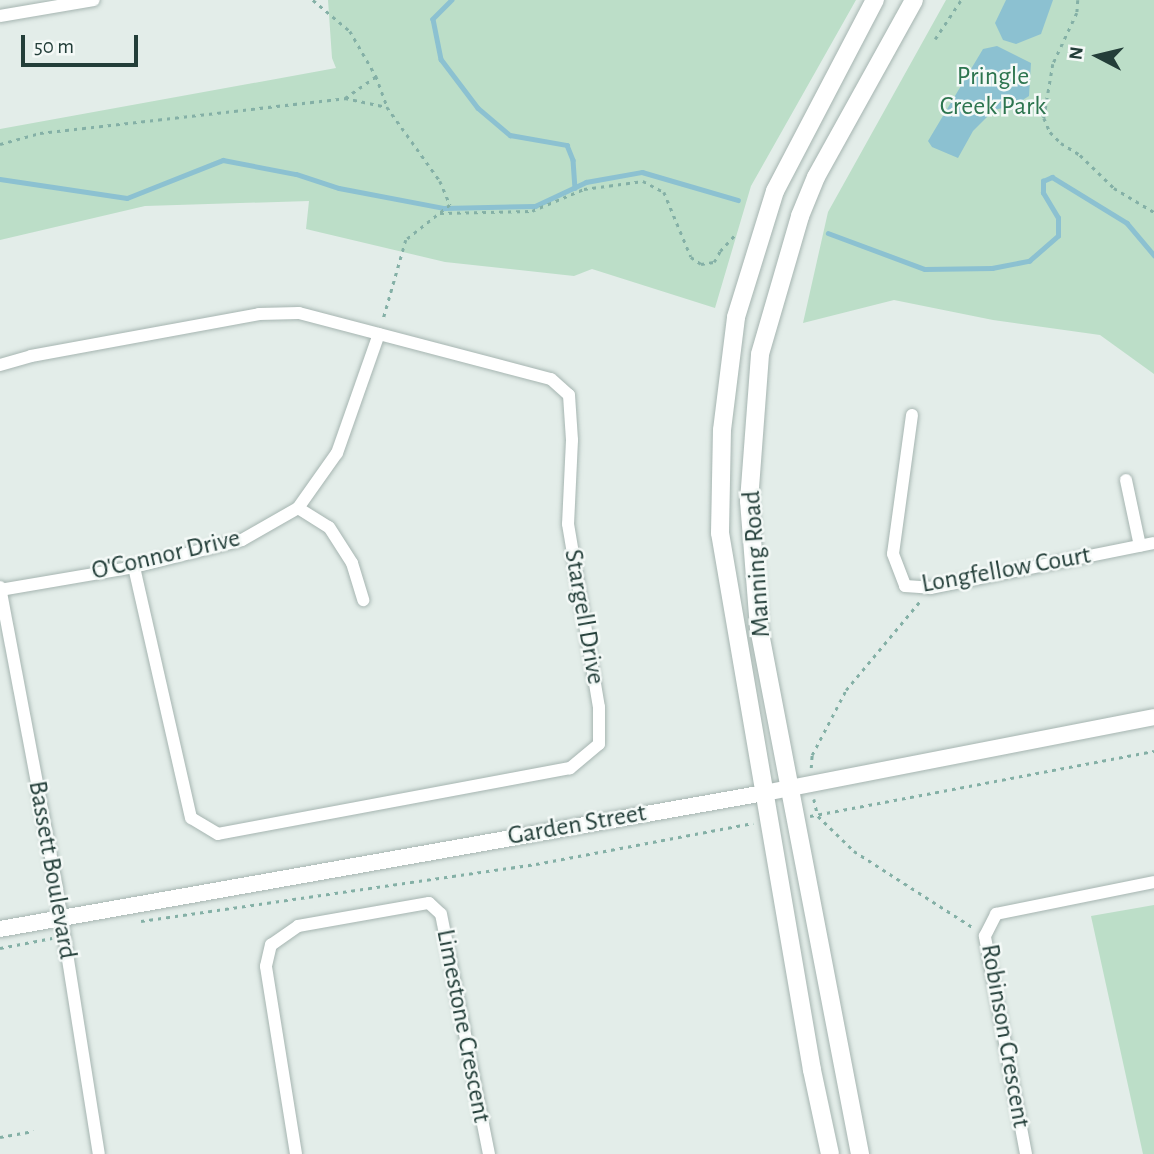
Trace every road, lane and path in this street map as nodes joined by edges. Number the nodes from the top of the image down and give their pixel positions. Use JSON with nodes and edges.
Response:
{"nodes":[{"id":1,"x":94,"y":0,"type":"edge"},
{"id":2,"x":313,"y":0,"type":"edge"},
{"id":3,"x":875,"y":0,"type":"edge"},
{"id":4,"x":914,"y":0,"type":"edge"},
{"id":5,"x":961,"y":0,"type":"edge"},
{"id":6,"x":1078,"y":0,"type":"edge"},
{"id":7,"x":0,"y":16,"type":"edge"},
{"id":8,"x":935,"y":39,"type":"dead end"},
{"id":9,"x":376,"y":76,"type":"junction"},
{"id":10,"x":345,"y":97,"type":"junction"},
{"id":11,"x":387,"y":107,"type":"junction"},
{"id":12,"x":0,"y":144,"type":"edge"},
{"id":13,"x":1154,"y":212,"type":"edge"},
{"id":14,"x":440,"y":213,"type":"junction"},
{"id":15,"x":736,"y":234,"type":"dead end"},
{"id":16,"x":379,"y":334,"type":"junction"},
{"id":17,"x":0,"y":365,"type":"edge"},
{"id":18,"x":912,"y":415,"type":"dead end"},
{"id":19,"x":1126,"y":480,"type":"dead end"},
{"id":20,"x":299,"y":508,"type":"junction"},
{"id":21,"x":1154,"y":543,"type":"edge"},
{"id":22,"x":1140,"y":546,"type":"junction"},
{"id":23,"x":134,"y":567,"type":"junction"},
{"id":24,"x":0,"y":589,"type":"edge"},
{"id":25,"x":363,"y":600,"type":"dead end"},
{"id":26,"x":1154,"y":718,"type":"edge"},
{"id":27,"x":1154,"y":751,"type":"edge"},
{"id":28,"x":792,"y":787,"type":"junction"},
{"id":29,"x":764,"y":793,"type":"junction"},
{"id":30,"x":797,"y":815,"type":"junction"},
{"id":31,"x":769,"y":820,"type":"junction"},
{"id":32,"x":1154,"y":882,"type":"edge"},
{"id":33,"x":61,"y":917,"type":"junction"},
{"id":34,"x":133,"y":923,"type":"dead end"},
{"id":35,"x":0,"y":929,"type":"edge"},
{"id":36,"x":33,"y":1131,"type":"dead end"},
{"id":37,"x":0,"y":1138,"type":"edge"},
{"id":38,"x":99,"y":1154,"type":"edge"},
{"id":39,"x":296,"y":1154,"type":"edge"},
{"id":40,"x":489,"y":1154,"type":"edge"},
{"id":41,"x":830,"y":1154,"type":"edge"},
{"id":42,"x":860,"y":1154,"type":"edge"},
{"id":43,"x":1026,"y":1154,"type":"edge"}],
"edges":[{"from":1,"to":7,"type":"street"},
{"from":2,"to":9,"type":"path"},
{"from":3,"to":29,"type":"main road","name":"Manning Road"},
{"from":4,"to":28,"type":"main road","name":"Manning Road"},
{"from":5,"to":8,"type":"path"},
{"from":6,"to":13,"type":"path"},
{"from":9,"to":10,"type":"path"},
{"from":9,"to":11,"type":"path"},
{"from":10,"to":11,"type":"path"},
{"from":10,"to":12,"type":"path"},
{"from":11,"to":14,"type":"path"},
{"from":14,"to":15,"type":"path"},
{"from":14,"to":16,"type":"path"},
{"from":16,"to":17,"type":"street","name":"Stargell Drive"},
{"from":16,"to":20,"type":"street","name":"O'Connor Drive"},
{"from":16,"to":23,"type":"street","name":"Stargell Drive"},
{"from":18,"to":22,"type":"street","name":"Longfellow Court"},
{"from":19,"to":22,"type":"street"},
{"from":20,"to":23,"type":"street","name":"O'Connor Drive"},
{"from":20,"to":25,"type":"street"},
{"from":21,"to":22,"type":"street","name":"Longfellow Court"},
{"from":23,"to":24,"type":"street","name":"O'Connor Drive"},
{"from":24,"to":33,"type":"street","name":"Bassett Boulevard"},
{"from":26,"to":28,"type":"street","name":"Garden Street"},
{"from":27,"to":30,"type":"path"},
{"from":28,"to":29,"type":"street","name":"Garden Street"},
{"from":28,"to":30,"type":"main road","name":"Manning Road"},
{"from":29,"to":31,"type":"main road","name":"Manning Road"},
{"from":29,"to":33,"type":"street","name":"Garden Street"},
{"from":30,"to":42,"type":"main road","name":"Manning Road"},
{"from":31,"to":34,"type":"path"},
{"from":31,"to":41,"type":"main road","name":"Manning Road"},
{"from":32,"to":43,"type":"street","name":"Robinson Crescent"},
{"from":33,"to":35,"type":"street","name":"Garden Street"},
{"from":33,"to":38,"type":"street","name":"Bassett Boulevard"},
{"from":36,"to":37,"type":"path"},
{"from":39,"to":40,"type":"street","name":"Limestone Crescent"}]}
